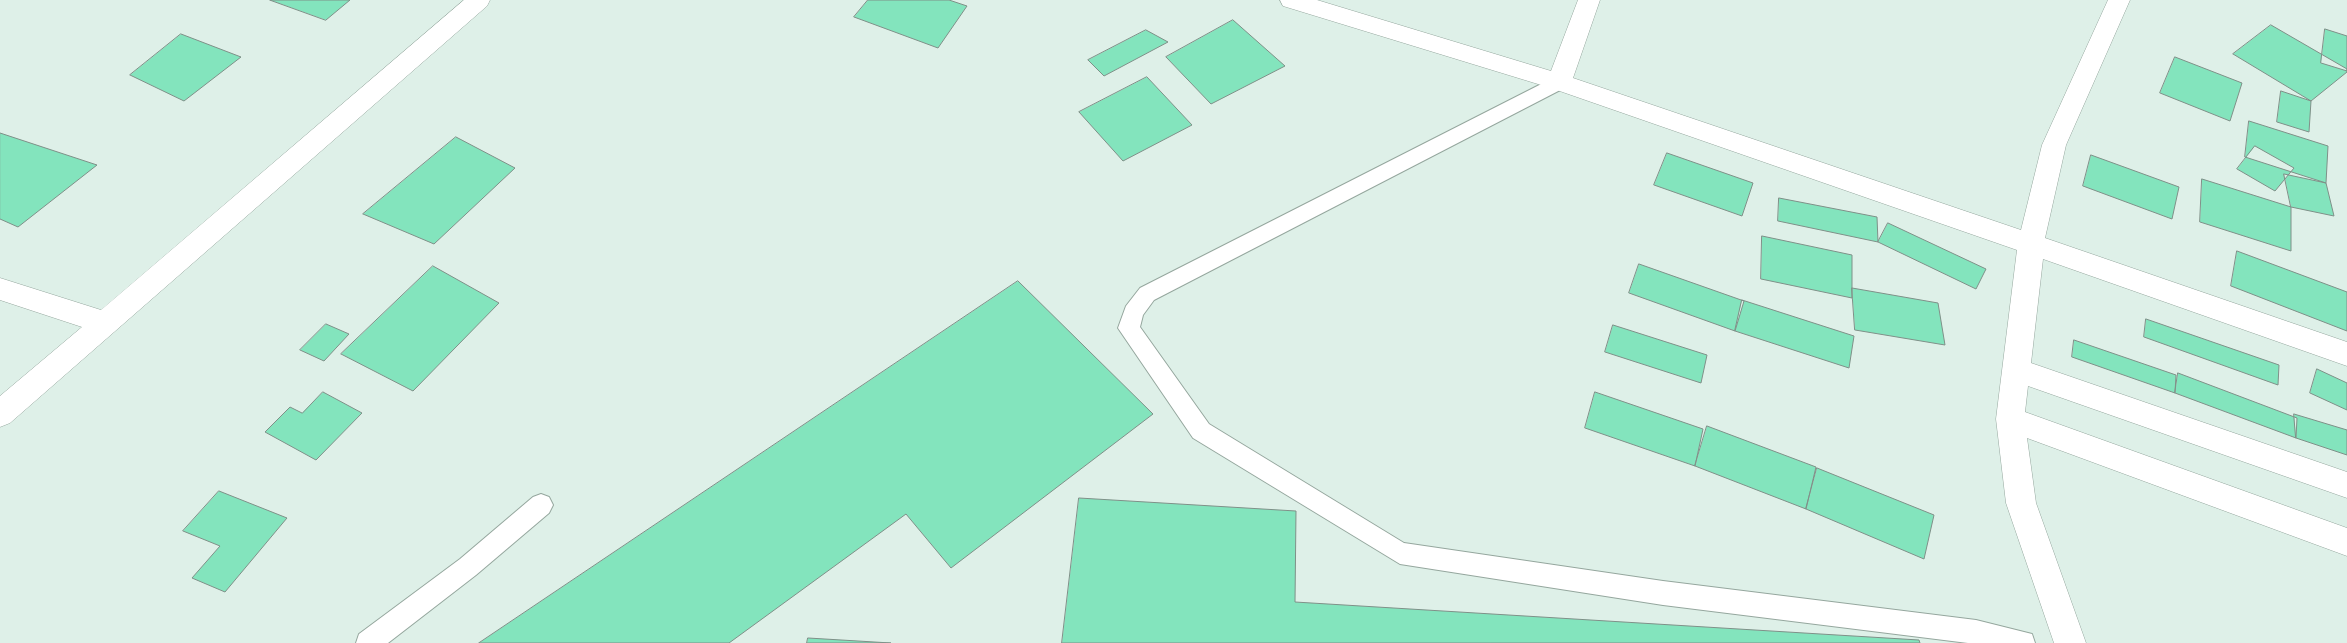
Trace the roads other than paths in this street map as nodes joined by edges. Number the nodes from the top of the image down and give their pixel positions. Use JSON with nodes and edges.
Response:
{"nodes":[{"id":1,"x":479,"y":0,"type":"edge"},
{"id":2,"x":1292,"y":0,"type":"edge"},
{"id":3,"x":1589,"y":0,"type":"edge"},
{"id":4,"x":2119,"y":0,"type":"edge"},
{"id":5,"x":1559,"y":82,"type":"junction"},
{"id":6,"x":2031,"y":244,"type":"junction"},
{"id":7,"x":0,"y":289,"type":"edge"},
{"id":8,"x":105,"y":323,"type":"junction"},
{"id":9,"x":2347,"y":354,"type":"edge"},
{"id":10,"x":2016,"y":370,"type":"junction"},
{"id":11,"x":0,"y":414,"type":"edge"},
{"id":12,"x":2010,"y":419,"type":"junction"},
{"id":13,"x":2347,"y":485,"type":"edge"},
{"id":14,"x":541,"y":505,"type":"dead end"},
{"id":15,"x":2347,"y":542,"type":"edge"},
{"id":16,"x":368,"y":643,"type":"edge"},
{"id":17,"x":2023,"y":643,"type":"edge"},
{"id":18,"x":2070,"y":643,"type":"edge"}],
"edges":[{"from":1,"to":8,"type":"street"},
{"from":2,"to":5,"type":"street"},
{"from":3,"to":5,"type":"street"},
{"from":4,"to":6,"type":"street"},
{"from":5,"to":6,"type":"street"},
{"from":5,"to":17,"type":"lane"},
{"from":6,"to":9,"type":"street"},
{"from":6,"to":10,"type":"street"},
{"from":7,"to":8,"type":"street"},
{"from":8,"to":11,"type":"street"},
{"from":10,"to":12,"type":"street"},
{"from":10,"to":13,"type":"street"},
{"from":12,"to":15,"type":"street"},
{"from":12,"to":18,"type":"street"},
{"from":14,"to":16,"type":"lane"}]}
